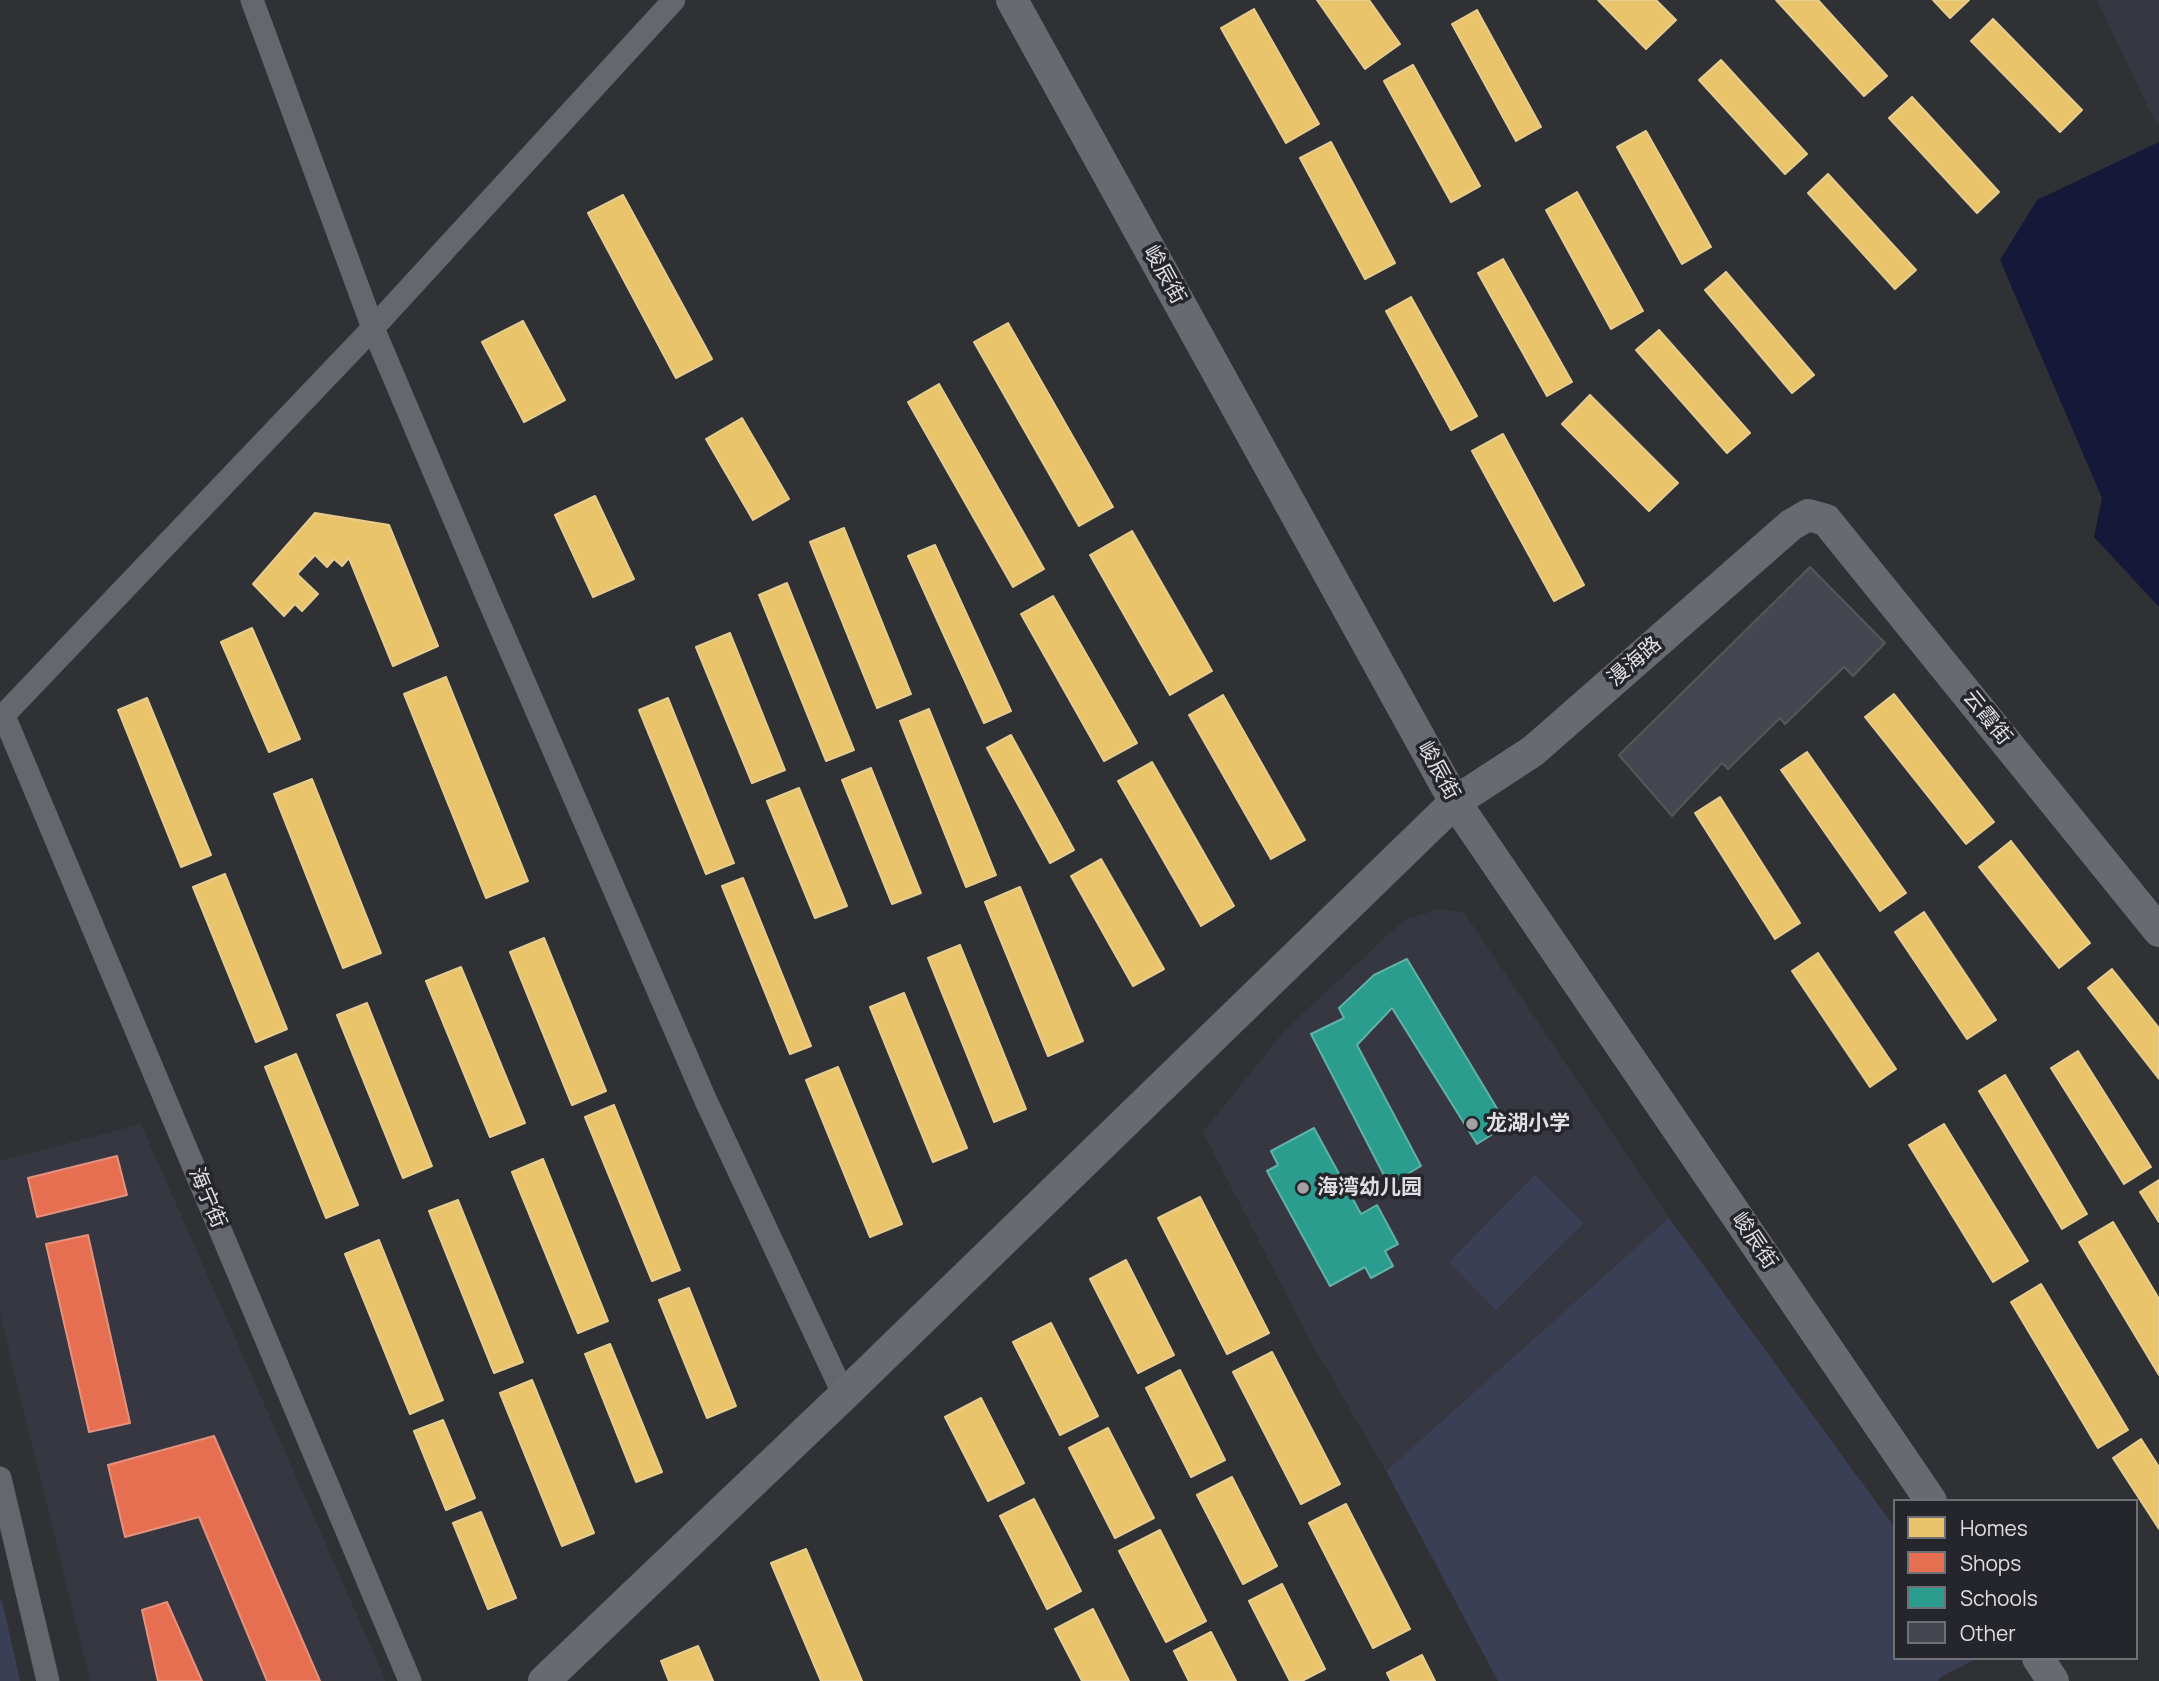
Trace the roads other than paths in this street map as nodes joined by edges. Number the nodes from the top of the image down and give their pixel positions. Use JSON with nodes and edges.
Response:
{"nodes":[{"id":1,"x":251,"y":0,"type":"edge"},
{"id":2,"x":674,"y":0,"type":"edge"},
{"id":3,"x":1012,"y":0,"type":"edge"},
{"id":4,"x":373,"y":328,"type":"junction"},
{"id":5,"x":1808,"y":515,"type":"joint"},
{"id":6,"x":2,"y":717,"type":"edge"},
{"id":7,"x":1455,"y":802,"type":"junction"},
{"id":8,"x":2159,"y":931,"type":"edge"},
{"id":9,"x":844,"y":1395,"type":"junction"},
{"id":10,"x":0,"y":1478,"type":"edge"},
{"id":11,"x":1930,"y":1499,"type":"edge"},
{"id":12,"x":2039,"y":1660,"type":"edge"},
{"id":13,"x":48,"y":1681,"type":"edge"},
{"id":14,"x":410,"y":1681,"type":"edge"},
{"id":15,"x":544,"y":1681,"type":"edge"},
{"id":16,"x":2053,"y":1681,"type":"edge"}],
"edges":[{"from":1,"to":4,"type":"street"},
{"from":2,"to":4,"type":"street"},
{"from":3,"to":7,"type":"street","name":"峻辰街"},
{"from":4,"to":6,"type":"street"},
{"from":4,"to":9,"type":"street"},
{"from":5,"to":7,"type":"street","name":"漫海路"},
{"from":5,"to":8,"type":"street","name":"云霞街"},
{"from":6,"to":14,"type":"street","name":"海宁街"},
{"from":7,"to":9,"type":"street","name":"漫海路"},
{"from":7,"to":11,"type":"street","name":"峻辰街"},
{"from":9,"to":15,"type":"street","name":"漫海路"},
{"from":10,"to":13,"type":"street"},
{"from":12,"to":16,"type":"street"}]}
